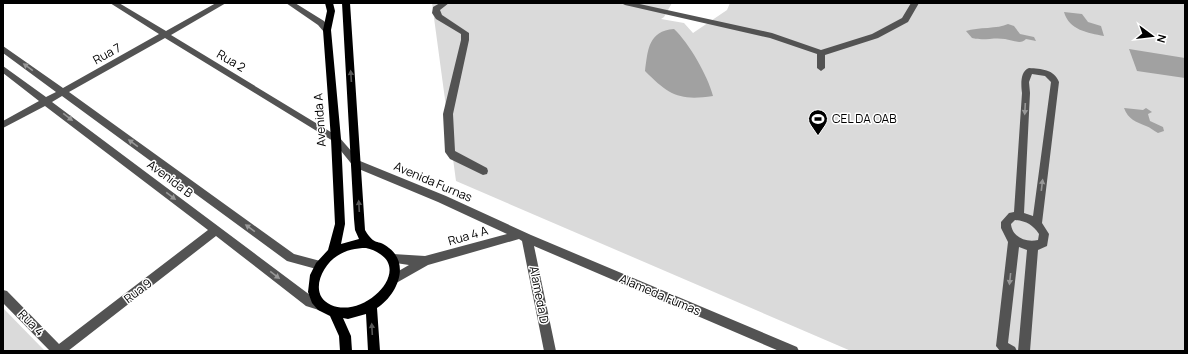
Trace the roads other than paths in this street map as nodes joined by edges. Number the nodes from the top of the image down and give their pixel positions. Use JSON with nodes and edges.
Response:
{"nodes":[{"id":1,"x":114,"y":3,"type":"edge"},
{"id":2,"x":222,"y":3,"type":"edge"},
{"id":3,"x":290,"y":3,"type":"edge"},
{"id":4,"x":329,"y":3,"type":"edge"},
{"id":5,"x":346,"y":3,"type":"edge"},
{"id":6,"x":445,"y":3,"type":"edge"},
{"id":7,"x":625,"y":3,"type":"edge"},
{"id":8,"x":915,"y":3,"type":"edge"},
{"id":9,"x":327,"y":30,"type":"junction"},
{"id":10,"x":165,"y":35,"type":"junction"},
{"id":11,"x":3,"y":49,"type":"edge"},
{"id":12,"x":821,"y":54,"type":"junction"},
{"id":13,"x":821,"y":68,"type":"dead end"},
{"id":14,"x":3,"y":69,"type":"edge"},
{"id":15,"x":63,"y":92,"type":"junction"},
{"id":16,"x":46,"y":101,"type":"junction"},
{"id":17,"x":3,"y":125,"type":"edge"},
{"id":18,"x":336,"y":138,"type":"junction"},
{"id":19,"x":357,"y":164,"type":"junction"},
{"id":20,"x":483,"y":171,"type":"dead end"},
{"id":21,"x":1019,"y":216,"type":"junction"},
{"id":22,"x":1037,"y":223,"type":"junction"},
{"id":23,"x":216,"y":230,"type":"junction"},
{"id":24,"x":523,"y":237,"type":"junction"},
{"id":25,"x":1014,"y":240,"type":"junction"},
{"id":26,"x":367,"y":243,"type":"junction"},
{"id":27,"x":1033,"y":246,"type":"junction"},
{"id":28,"x":333,"y":253,"type":"junction"},
{"id":29,"x":393,"y":259,"type":"junction"},
{"id":30,"x":425,"y":262,"type":"junction"},
{"id":31,"x":320,"y":266,"type":"junction"},
{"id":32,"x":394,"y":279,"type":"junction"},
{"id":33,"x":3,"y":295,"type":"edge"},
{"id":34,"x":322,"y":306,"type":"junction"},
{"id":35,"x":371,"y":306,"type":"junction"},
{"id":36,"x":334,"y":312,"type":"junction"},
{"id":37,"x":1005,"y":349,"type":"edge"},
{"id":38,"x":59,"y":351,"type":"edge"},
{"id":39,"x":346,"y":351,"type":"edge"},
{"id":40,"x":374,"y":351,"type":"edge"},
{"id":41,"x":550,"y":351,"type":"edge"},
{"id":42,"x":794,"y":351,"type":"edge"},
{"id":43,"x":1024,"y":351,"type":"edge"}],
"edges":[{"from":1,"to":10,"type":"street","name":"Rua 2"},
{"from":2,"to":10,"type":"street","name":"Rua 7"},
{"from":3,"to":9,"type":"street"},
{"from":4,"to":9,"type":"main road","name":"Avenida A"},
{"from":19,"to":5,"type":"main road","one_way":true},
{"from":6,"to":20,"type":"street"},
{"from":7,"to":12,"type":"street"},
{"from":8,"to":12,"type":"street"},
{"from":9,"to":18,"type":"main road","name":"Avenida A"},
{"from":10,"to":15,"type":"street","name":"Rua 7"},
{"from":10,"to":18,"type":"street","name":"Rua 2"},
{"from":15,"to":11,"type":"street","name":"Avenida B","one_way":true},
{"from":12,"to":13,"type":"street"},
{"from":14,"to":16,"type":"street","name":"Avenida B"},
{"from":15,"to":16,"type":"street","name":"Rua 7"},
{"from":31,"to":15,"type":"street","name":"Avenida B","one_way":true},
{"from":16,"to":17,"type":"street","name":"Rua 7"},
{"from":16,"to":23,"type":"street","name":"Avenida B","one_way":true},
{"from":18,"to":19,"type":"street","name":"Avenida Furnas"},
{"from":18,"to":28,"type":"main road","name":"Avenida A"},
{"from":19,"to":24,"type":"street","name":"Avenida Furnas"},
{"from":26,"to":19,"type":"main road","one_way":true},
{"from":21,"to":22,"type":"street"},
{"from":22,"to":21,"type":"street","one_way":true},
{"from":21,"to":25,"type":"street"},
{"from":22,"to":27,"type":"street"},
{"from":23,"to":34,"type":"street","name":"Avenida B","one_way":true},
{"from":23,"to":38,"type":"street","name":"Rua 9"},
{"from":24,"to":30,"type":"street","name":"Rua 4 A"},
{"from":24,"to":41,"type":"street","name":"Alameda D"},
{"from":24,"to":42,"type":"street","name":"Alameda Fumas"},
{"from":25,"to":27,"type":"street"},
{"from":25,"to":37,"type":"street","one_way":true},
{"from":26,"to":28,"type":"main road"},
{"from":26,"to":29,"type":"main road"},
{"from":27,"to":43,"type":"street"},
{"from":28,"to":31,"type":"main road"},
{"from":29,"to":30,"type":"street","name":"Rua 4 A"},
{"from":29,"to":32,"type":"main road"},
{"from":30,"to":32,"type":"street","name":"Rua 4 A"},
{"from":31,"to":34,"type":"main road"},
{"from":32,"to":35,"type":"main road"},
{"from":33,"to":38,"type":"street","name":"Rua 4"},
{"from":34,"to":36,"type":"main road"},
{"from":35,"to":36,"type":"main road"},
{"from":40,"to":35,"type":"main road","one_way":true},
{"from":36,"to":39,"type":"main road"}]}
